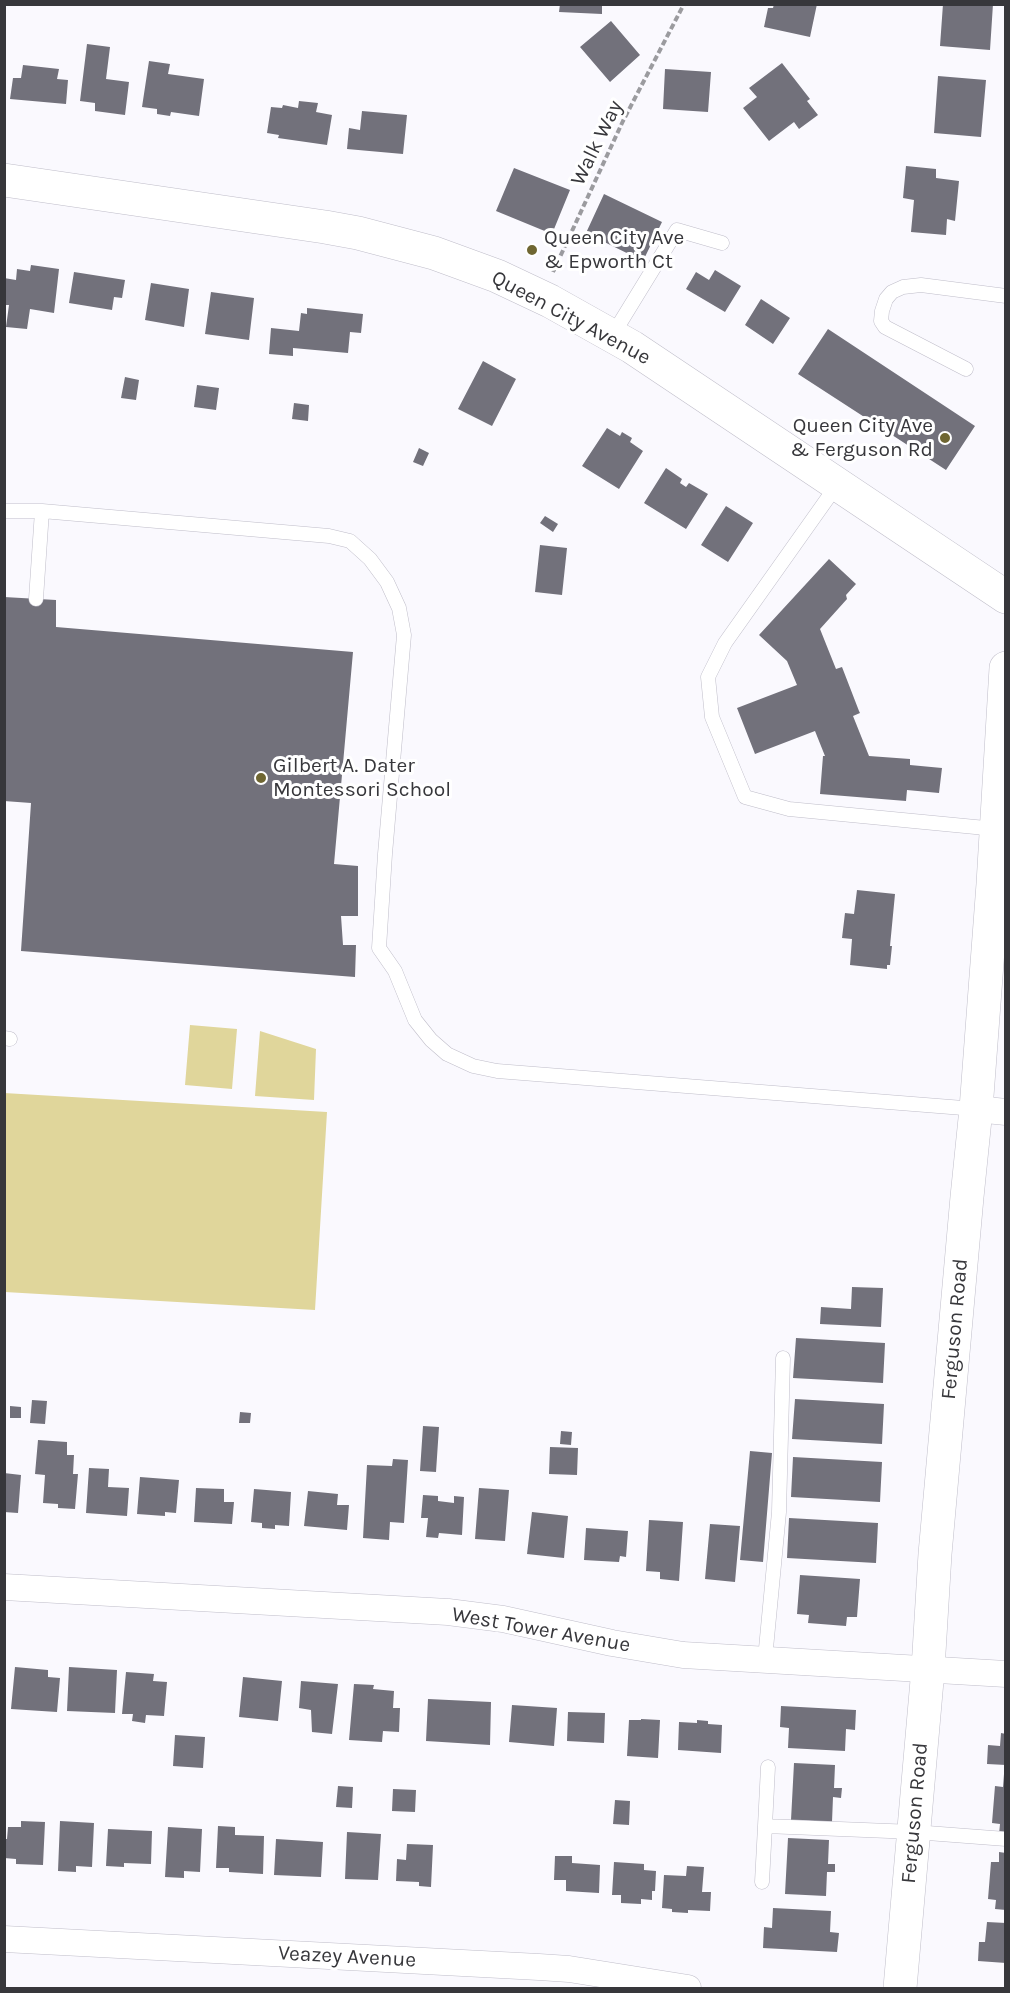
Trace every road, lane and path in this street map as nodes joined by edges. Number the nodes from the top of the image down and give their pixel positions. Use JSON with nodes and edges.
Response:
{"nodes":[{"id":1,"x":684,"y":4,"type":"edge"},
{"id":2,"x":4,"y":180,"type":"edge"},
{"id":3,"x":722,"y":243,"type":"dead end"},
{"id":4,"x":1005,"y":296,"type":"edge"},
{"id":5,"x":541,"y":297,"type":"junction"},
{"id":6,"x":612,"y":336,"type":"junction"},
{"id":7,"x":966,"y":369,"type":"dead end"},
{"id":8,"x":837,"y":485,"type":"junction"},
{"id":9,"x":4,"y":511,"type":"edge"},
{"id":10,"x":42,"y":511,"type":"junction"},
{"id":11,"x":1005,"y":597,"type":"edge"},
{"id":12,"x":36,"y":599,"type":"dead end"},
{"id":13,"x":1005,"y":668,"type":"edge"},
{"id":14,"x":999,"y":819,"type":"edge"},
{"id":15,"x":991,"y":1111,"type":"edge"},
{"id":16,"x":783,"y":1358,"type":"dead end"},
{"id":17,"x":4,"y":1587,"type":"edge"},
{"id":18,"x":765,"y":1659,"type":"junction"},
{"id":19,"x":928,"y":1669,"type":"junction"},
{"id":20,"x":1005,"y":1674,"type":"edge"},
{"id":21,"x":768,"y":1767,"type":"dead end"},
{"id":22,"x":765,"y":1826,"type":"junction"},
{"id":23,"x":914,"y":1832,"type":"junction"},
{"id":24,"x":1005,"y":1839,"type":"edge"},
{"id":25,"x":762,"y":1882,"type":"dead end"},
{"id":26,"x":4,"y":1939,"type":"edge"},
{"id":27,"x":688,"y":1989,"type":"edge"},
{"id":28,"x":900,"y":1989,"type":"edge"}],
"edges":[{"from":1,"to":5,"type":"path","name":"Walk Way"},
{"from":2,"to":5,"type":"street","name":"Queen City Avenue"},
{"from":3,"to":6,"type":"lane"},
{"from":4,"to":7,"type":"lane"},
{"from":5,"to":6,"type":"street","name":"Queen City Avenue"},
{"from":6,"to":8,"type":"street","name":"Queen City Avenue"},
{"from":8,"to":11,"type":"street","name":"Queen City Avenue"},
{"from":8,"to":14,"type":"lane"},
{"from":9,"to":10,"type":"lane"},
{"from":10,"to":12,"type":"lane"},
{"from":10,"to":15,"type":"lane"},
{"from":13,"to":14,"type":"street","name":"Ferguson Road"},
{"from":14,"to":15,"type":"street","name":"Ferguson Road"},
{"from":15,"to":19,"type":"street","name":"Ferguson Road"},
{"from":16,"to":18,"type":"lane"},
{"from":17,"to":18,"type":"street","name":"West Tower Avenue"},
{"from":18,"to":19,"type":"street","name":"West Tower Avenue"},
{"from":19,"to":20,"type":"street","name":"West Tower Avenue"},
{"from":19,"to":23,"type":"street","name":"Ferguson Road"},
{"from":21,"to":22,"type":"lane"},
{"from":22,"to":23,"type":"lane"},
{"from":22,"to":25,"type":"lane"},
{"from":23,"to":24,"type":"lane"},
{"from":23,"to":28,"type":"street","name":"Ferguson Road"},
{"from":26,"to":27,"type":"street","name":"Veazey Avenue"}]}
